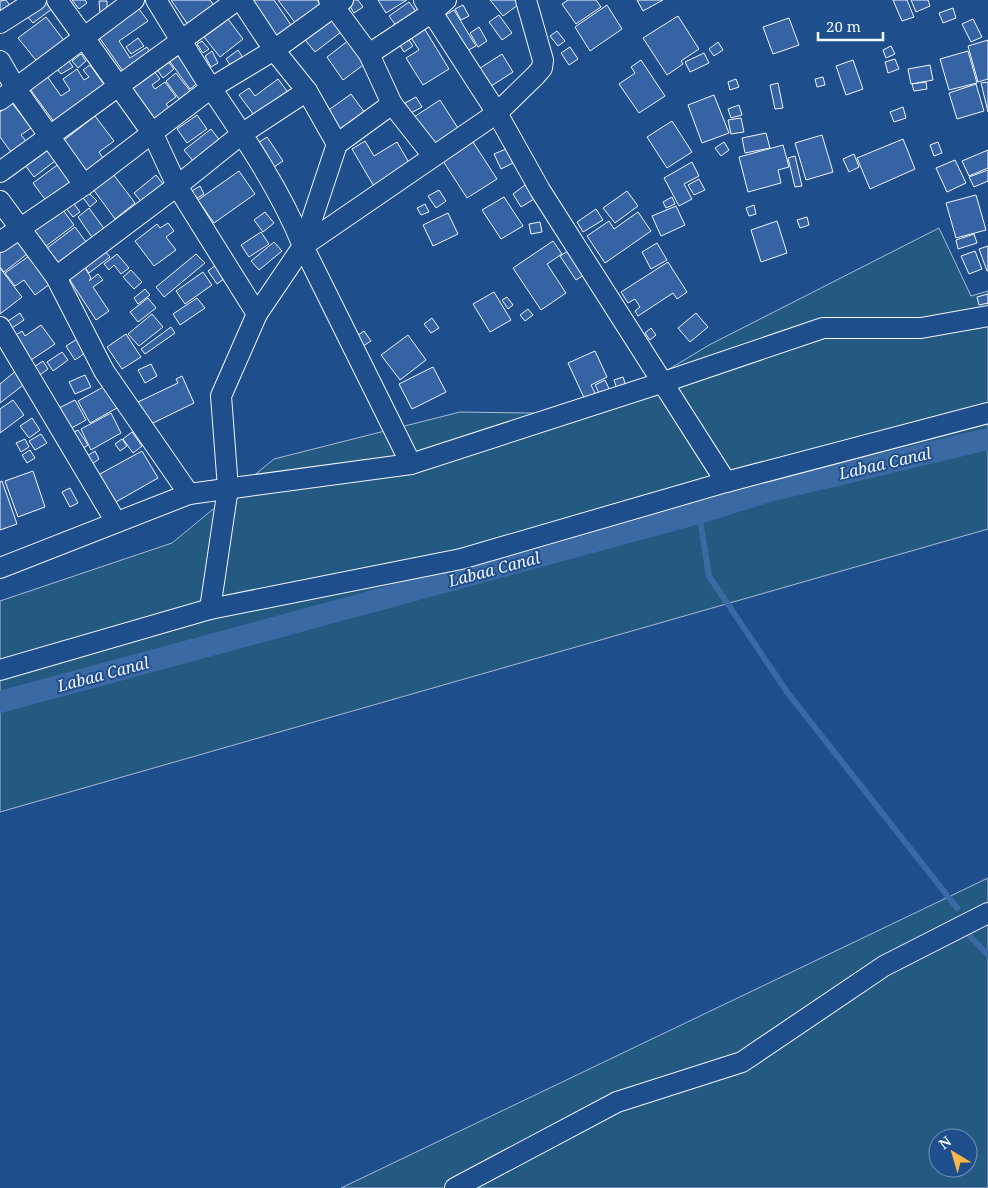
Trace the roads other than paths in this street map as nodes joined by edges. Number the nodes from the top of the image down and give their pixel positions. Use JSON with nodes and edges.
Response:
{"nodes":[{"id":1,"x":36,"y":0,"type":"edge"},
{"id":2,"x":57,"y":0,"type":"edge"},
{"id":3,"x":134,"y":0,"type":"edge"},
{"id":4,"x":156,"y":0,"type":"edge"},
{"id":5,"x":237,"y":0,"type":"edge"},
{"id":6,"x":241,"y":0,"type":"edge"},
{"id":7,"x":446,"y":0,"type":"edge"},
{"id":8,"x":526,"y":0,"type":"edge"},
{"id":9,"x":335,"y":2,"type":"edge"},
{"id":10,"x":427,"y":7,"type":"edge"},
{"id":11,"x":0,"y":23,"type":"edge"},
{"id":12,"x":84,"y":38,"type":"junction"},
{"id":13,"x":182,"y":41,"type":"junction"},
{"id":14,"x":274,"y":50,"type":"junction"},
{"id":15,"x":368,"y":54,"type":"junction"},
{"id":16,"x":0,"y":61,"type":"edge"},
{"id":17,"x":120,"y":87,"type":"junction"},
{"id":18,"x":211,"y":88,"type":"junction"},
{"id":19,"x":307,"y":91,"type":"junction"},
{"id":20,"x":8,"y":95,"type":"edge"},
{"id":21,"x":392,"y":104,"type":"junction"},
{"id":22,"x":497,"y":113,"type":"junction"},
{"id":23,"x":243,"y":133,"type":"junction"},
{"id":24,"x":153,"y":134,"type":"junction"},
{"id":25,"x":48,"y":137,"type":"junction"},
{"id":26,"x":337,"y":144,"type":"junction"},
{"id":27,"x":433,"y":156,"type":"junction"},
{"id":28,"x":0,"y":172,"type":"edge"},
{"id":29,"x":84,"y":185,"type":"junction"},
{"id":30,"x":177,"y":186,"type":"junction"},
{"id":31,"x":0,"y":201,"type":"edge"},
{"id":32,"x":20,"y":227,"type":"junction"},
{"id":33,"x":0,"y":242,"type":"edge"},
{"id":34,"x":303,"y":246,"type":"junction"},
{"id":35,"x":56,"y":277,"type":"junction"},
{"id":36,"x":257,"y":314,"type":"junction"},
{"id":37,"x":988,"y":316,"type":"edge"},
{"id":38,"x":2,"y":334,"type":"edge"},
{"id":39,"x":664,"y":382,"type":"junction"},
{"id":40,"x":988,"y":413,"type":"edge"},
{"id":41,"x":410,"y":464,"type":"junction"},
{"id":42,"x":726,"y":482,"type":"junction"},
{"id":43,"x":228,"y":488,"type":"junction"},
{"id":44,"x":189,"y":494,"type":"junction"},
{"id":45,"x":116,"y":522,"type":"junction"},
{"id":46,"x":0,"y":568,"type":"edge"},
{"id":47,"x":210,"y":609,"type":"junction"},
{"id":48,"x":0,"y":670,"type":"edge"},
{"id":49,"x":988,"y":913,"type":"edge"},
{"id":50,"x":455,"y":1188,"type":"edge"}],
"edges":[{"from":1,"to":11,"type":"street"},
{"from":2,"to":12,"type":"street"},
{"from":3,"to":12,"type":"street"},
{"from":4,"to":13,"type":"street"},
{"from":5,"to":13,"type":"street"},
{"from":6,"to":14,"type":"street"},
{"from":7,"to":10,"type":"street"},
{"from":8,"to":22,"type":"street"},
{"from":9,"to":14,"type":"street"},
{"from":9,"to":15,"type":"street"},
{"from":10,"to":15,"type":"street"},
{"from":10,"to":22,"type":"street"},
{"from":12,"to":17,"type":"street"},
{"from":12,"to":20,"type":"street"},
{"from":13,"to":17,"type":"street"},
{"from":13,"to":18,"type":"street"},
{"from":14,"to":18,"type":"street"},
{"from":14,"to":19,"type":"street"},
{"from":15,"to":21,"type":"street"},
{"from":16,"to":20,"type":"street"},
{"from":17,"to":24,"type":"street"},
{"from":17,"to":25,"type":"street"},
{"from":18,"to":23,"type":"street"},
{"from":18,"to":24,"type":"street"},
{"from":19,"to":23,"type":"street"},
{"from":19,"to":26,"type":"street"},
{"from":20,"to":25,"type":"street"},
{"from":21,"to":26,"type":"street"},
{"from":21,"to":27,"type":"street"},
{"from":22,"to":27,"type":"street"},
{"from":22,"to":39,"type":"street"},
{"from":23,"to":30,"type":"street"},
{"from":23,"to":34,"type":"street"},
{"from":24,"to":29,"type":"street"},
{"from":24,"to":30,"type":"street"},
{"from":25,"to":28,"type":"street"},
{"from":25,"to":29,"type":"street"},
{"from":26,"to":34,"type":"street"},
{"from":27,"to":34,"type":"street"},
{"from":29,"to":32,"type":"street"},
{"from":30,"to":35,"type":"street"},
{"from":30,"to":36,"type":"street"},
{"from":31,"to":32,"type":"street"},
{"from":32,"to":33,"type":"street"},
{"from":32,"to":35,"type":"street"},
{"from":34,"to":36,"type":"street"},
{"from":34,"to":41,"type":"street"},
{"from":35,"to":44,"type":"street"},
{"from":36,"to":43,"type":"street"},
{"from":37,"to":39,"type":"street"},
{"from":38,"to":45,"type":"street"},
{"from":39,"to":41,"type":"street"},
{"from":39,"to":42,"type":"street"},
{"from":40,"to":42,"type":"street"},
{"from":41,"to":43,"type":"street"},
{"from":42,"to":47,"type":"street"},
{"from":43,"to":44,"type":"street"},
{"from":43,"to":47,"type":"street"},
{"from":44,"to":45,"type":"street"},
{"from":45,"to":46,"type":"street"},
{"from":47,"to":48,"type":"street"},
{"from":49,"to":50,"type":"street"}]}
